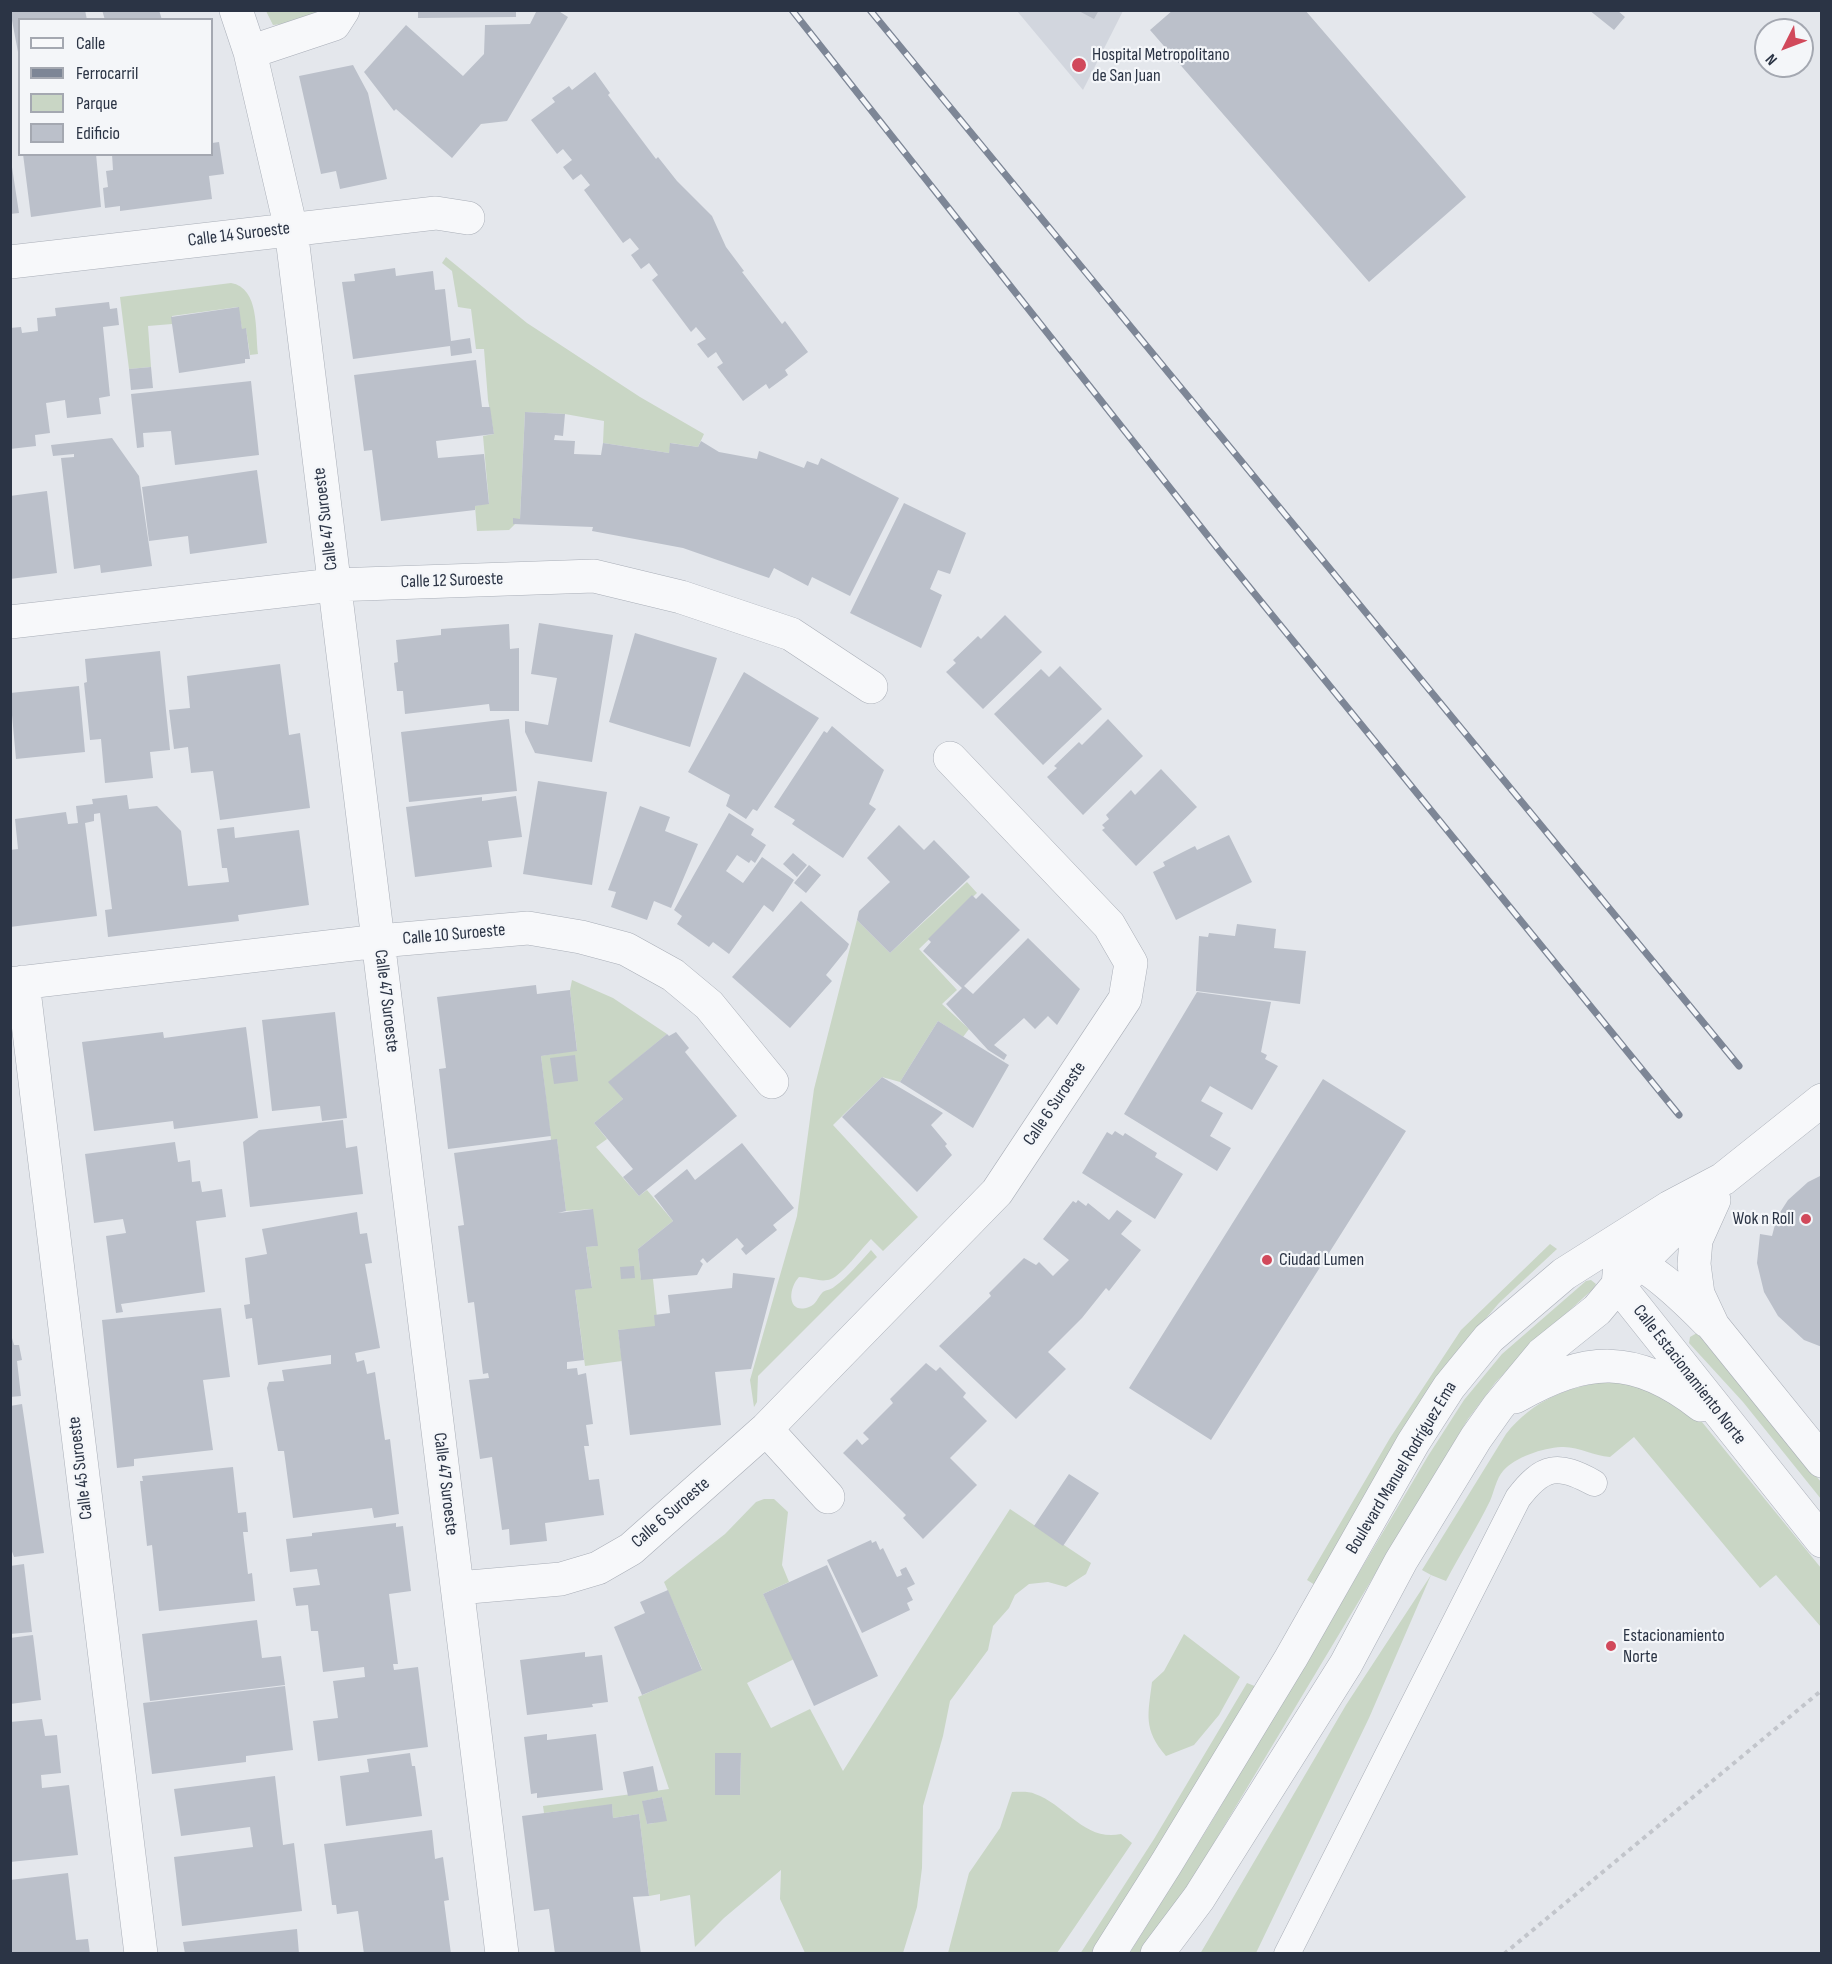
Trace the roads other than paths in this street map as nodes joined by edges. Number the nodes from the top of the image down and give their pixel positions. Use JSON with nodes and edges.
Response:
{"nodes":[{"id":1,"x":236,"y":10,"type":"edge"},
{"id":2,"x":343,"y":10,"type":"edge"},
{"id":3,"x":250,"y":52,"type":"junction"},
{"id":4,"x":468,"y":218,"type":"dead end"},
{"id":5,"x":291,"y":229,"type":"junction"},
{"id":6,"x":10,"y":262,"type":"edge"},
{"id":7,"x":333,"y":585,"type":"junction"},
{"id":8,"x":10,"y":622,"type":"edge"},
{"id":9,"x":871,"y":687,"type":"dead end"},
{"id":10,"x":950,"y":758,"type":"dead end"},
{"id":11,"x":379,"y":941,"type":"junction"},
{"id":12,"x":17,"y":983,"type":"edge"},
{"id":13,"x":772,"y":1082,"type":"dead end"},
{"id":14,"x":1821,"y":1100,"type":"edge"},
{"id":15,"x":1723,"y":1179,"type":"junction"},
{"id":16,"x":1670,"y":1207,"type":"junction"},
{"id":17,"x":1626,"y":1269,"type":"junction"},
{"id":18,"x":1564,"y":1274,"type":"junction"},
{"id":19,"x":1713,"y":1326,"type":"junction"},
{"id":20,"x":1498,"y":1407,"type":"junction"},
{"id":21,"x":766,"y":1429,"type":"junction"},
{"id":22,"x":1753,"y":1457,"type":"junction"},
{"id":23,"x":1821,"y":1461,"type":"edge"},
{"id":24,"x":1594,"y":1483,"type":"dead end"},
{"id":25,"x":828,"y":1497,"type":"dead end"},
{"id":26,"x":1821,"y":1541,"type":"edge"},
{"id":27,"x":458,"y":1588,"type":"junction"},
{"id":28,"x":141,"y":1953,"type":"edge"},
{"id":29,"x":502,"y":1953,"type":"edge"},
{"id":30,"x":1109,"y":1953,"type":"edge"},
{"id":31,"x":1157,"y":1953,"type":"edge"},
{"id":32,"x":1287,"y":1953,"type":"edge"}],
"edges":[{"from":1,"to":3,"type":"street","name":"Calle 47 Suroeste"},
{"from":2,"to":3,"type":"street"},
{"from":3,"to":5,"type":"street","name":"Calle 47 Suroeste"},
{"from":4,"to":5,"type":"street","name":"Calle 14 Suroeste"},
{"from":5,"to":6,"type":"street","name":"Calle 14 Suroeste"},
{"from":5,"to":7,"type":"street","name":"Calle 47 Suroeste"},
{"from":7,"to":8,"type":"street","name":"Calle 12 Suroeste"},
{"from":7,"to":9,"type":"street","name":"Calle 12 Suroeste"},
{"from":7,"to":11,"type":"street","name":"Calle 47 Suroeste"},
{"from":10,"to":21,"type":"street","name":"Calle 6 Suroeste"},
{"from":11,"to":12,"type":"street","name":"Calle 10 Suroeste"},
{"from":11,"to":13,"type":"street","name":"Calle 10 Suroeste"},
{"from":11,"to":27,"type":"street","name":"Calle 47 Suroeste"},
{"from":12,"to":28,"type":"street","name":"Calle 45 Suroeste"},
{"from":14,"to":15,"type":"street","name":"Boulevard Manuel Rodríguez Ema"},
{"from":15,"to":16,"type":"street","name":"Boulevard Manuel Rodríguez Ema"},
{"from":15,"to":17,"type":"street"},
{"from":15,"to":19,"type":"street"},
{"from":16,"to":17,"type":"street"},
{"from":16,"to":18,"type":"street","name":"Boulevard Manuel Rodríguez Ema"},
{"from":17,"to":18,"type":"street"},
{"from":17,"to":19,"type":"street"},
{"from":17,"to":20,"type":"street"},
{"from":17,"to":22,"type":"street","name":"Calle Estacionamiento Norte"},
{"from":18,"to":30,"type":"street","name":"Boulevard Manuel Rodríguez Ema"},
{"from":19,"to":23,"type":"street"},
{"from":20,"to":22,"type":"street"},
{"from":20,"to":31,"type":"street"},
{"from":21,"to":25,"type":"street"},
{"from":21,"to":27,"type":"street","name":"Calle 6 Suroeste"},
{"from":22,"to":26,"type":"street","name":"Calle Estacionamiento Norte"},
{"from":24,"to":32,"type":"lane"},
{"from":27,"to":29,"type":"street","name":"Calle 47 Suroeste"}]}
